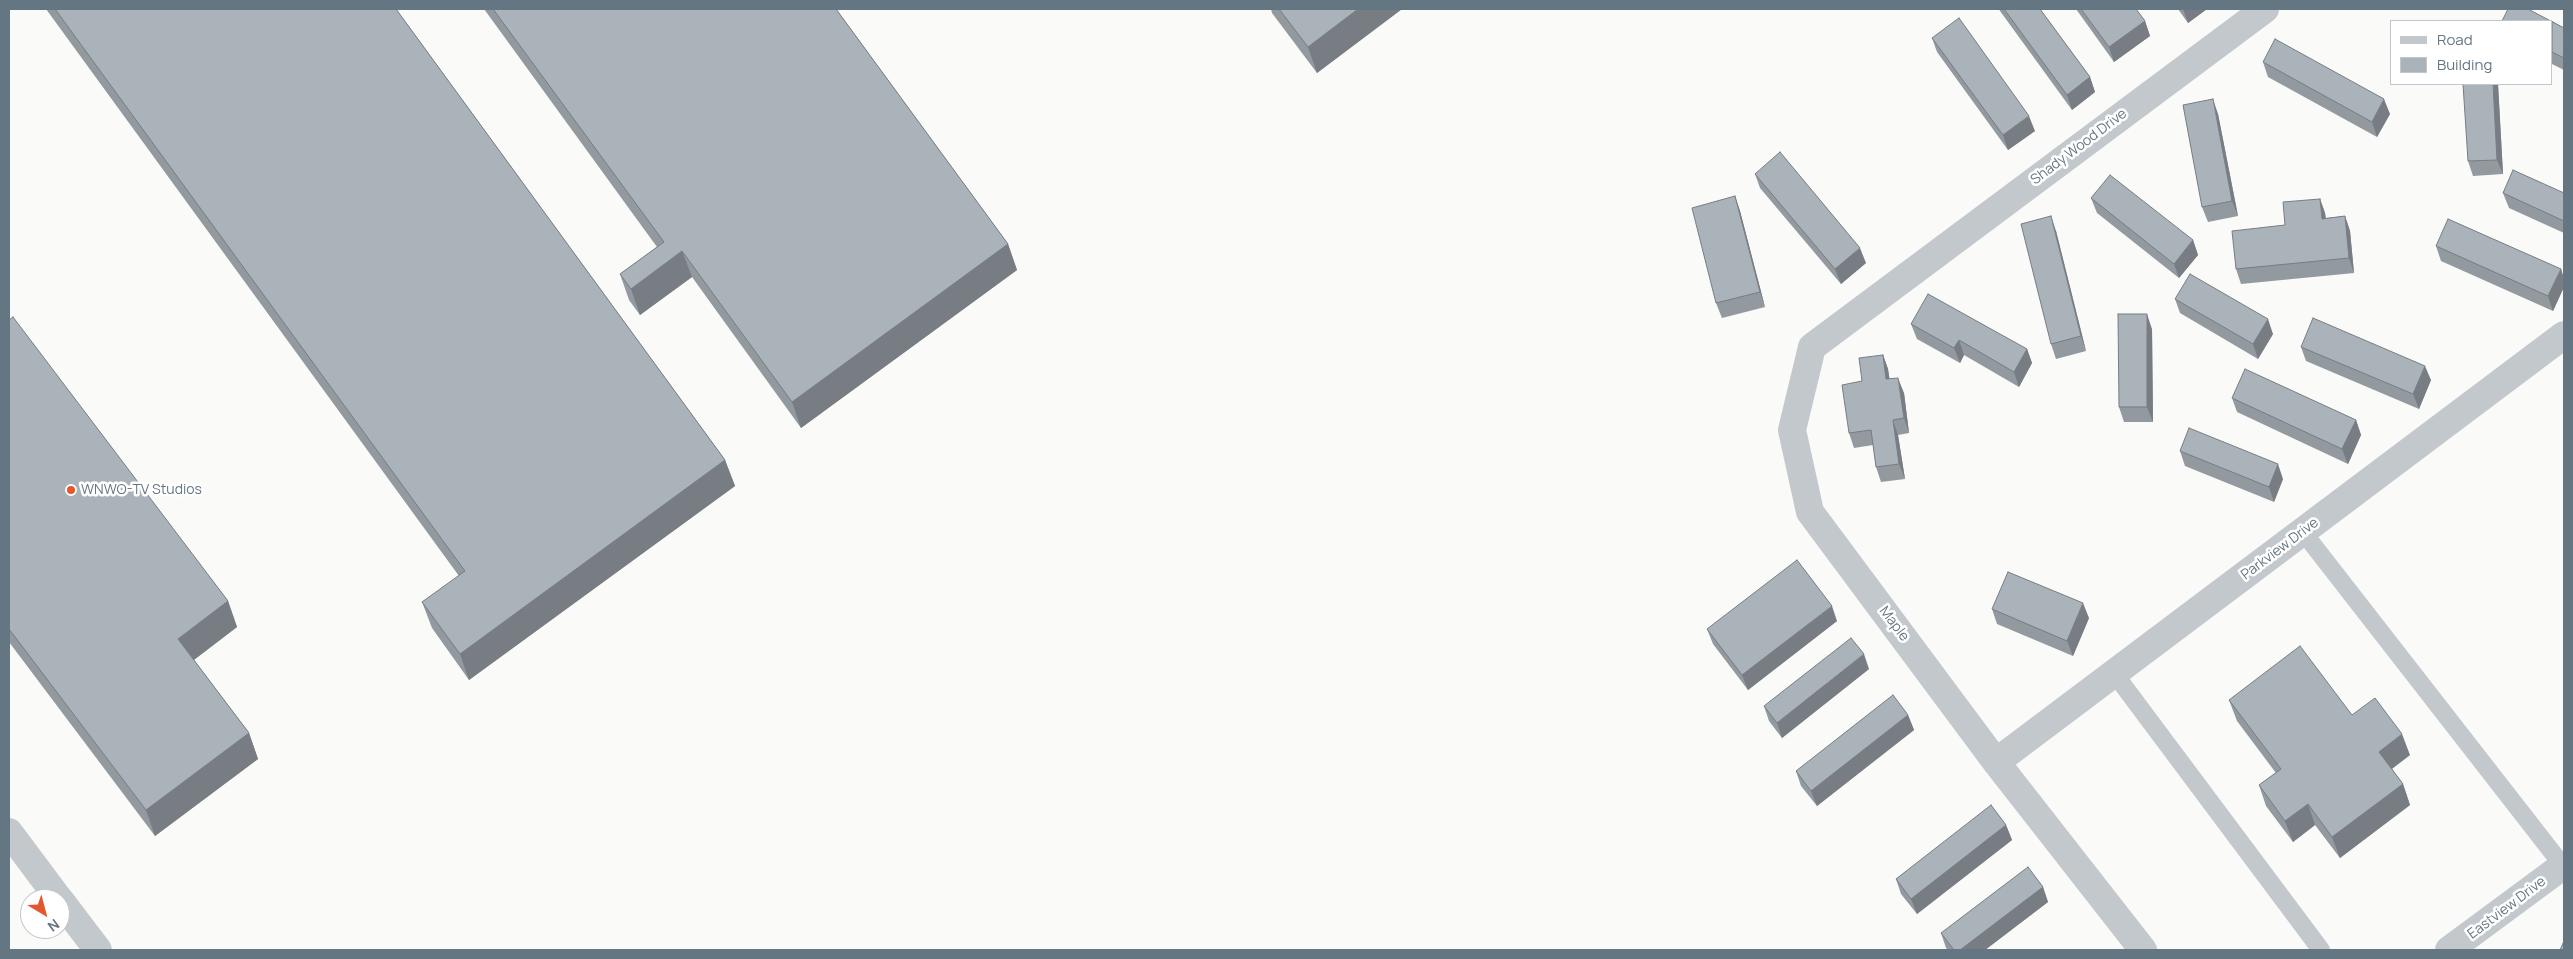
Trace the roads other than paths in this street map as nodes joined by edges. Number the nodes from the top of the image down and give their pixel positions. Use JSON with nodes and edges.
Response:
{"nodes":[{"id":1,"x":2265,"y":9,"type":"edge"},
{"id":2,"x":1894,"y":286,"type":"joint"},
{"id":3,"x":2564,"y":335,"type":"edge"},
{"id":4,"x":2303,"y":532,"type":"junction"},
{"id":5,"x":2114,"y":673,"type":"junction"},
{"id":6,"x":1996,"y":762,"type":"junction"},
{"id":7,"x":9,"y":832,"type":"edge"},
{"id":8,"x":2564,"y":865,"type":"edge"},
{"id":9,"x":52,"y":889,"type":"edge"},
{"id":10,"x":70,"y":912,"type":"edge"},
{"id":11,"x":98,"y":950,"type":"edge"},
{"id":12,"x":2144,"y":950,"type":"edge"},
{"id":13,"x":2321,"y":950,"type":"edge"},
{"id":14,"x":2449,"y":950,"type":"edge"}],
"edges":[{"from":1,"to":2,"type":"street","name":"Shady Wood Drive"},
{"from":2,"to":6,"type":"street","name":"Maple"},
{"from":3,"to":4,"type":"street","name":"Parkview Drive"},
{"from":4,"to":5,"type":"street","name":"Parkview Drive"},
{"from":4,"to":8,"type":"lane"},
{"from":5,"to":6,"type":"street","name":"Parkview Drive"},
{"from":5,"to":13,"type":"lane"},
{"from":6,"to":12,"type":"street","name":"Maple"},
{"from":7,"to":9,"type":"street"},
{"from":8,"to":14,"type":"street","name":"Eastview Drive"},
{"from":10,"to":11,"type":"street"}]}
